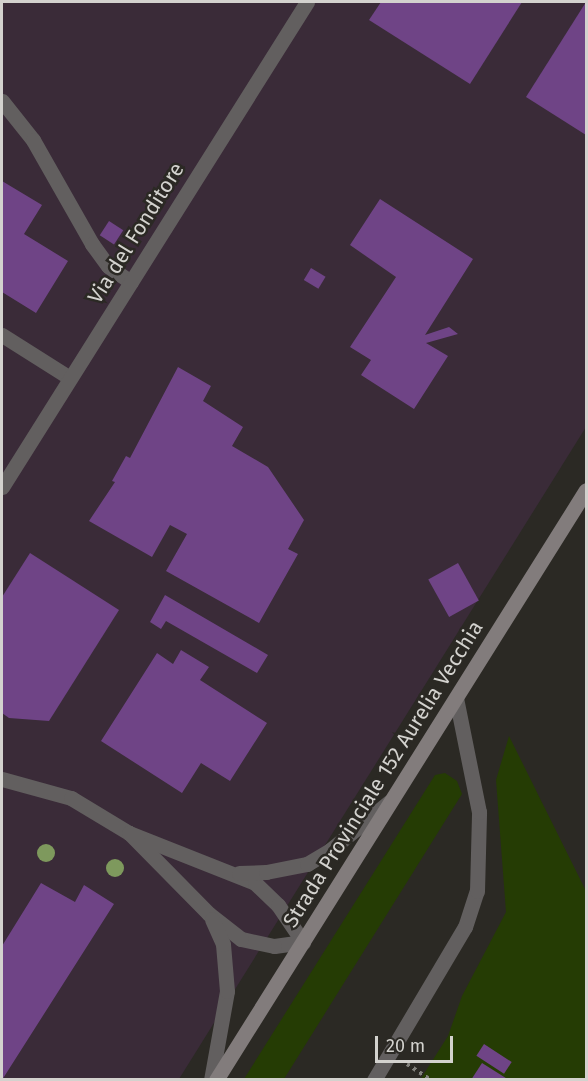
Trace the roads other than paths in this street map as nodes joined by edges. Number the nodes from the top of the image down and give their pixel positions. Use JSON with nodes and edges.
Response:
{"nodes":[{"id":1,"x":306,"y":2,"type":"edge"},
{"id":2,"x":2,"y":100,"type":"edge"},
{"id":3,"x":130,"y":282,"type":"junction"},
{"id":4,"x":2,"y":335,"type":"edge"},
{"id":5,"x":70,"y":378,"type":"junction"},
{"id":6,"x":2,"y":487,"type":"edge"},
{"id":7,"x":586,"y":490,"type":"edge"},
{"id":8,"x":456,"y":698,"type":"junction"},
{"id":9,"x":2,"y":779,"type":"edge"},
{"id":10,"x":393,"y":798,"type":"junction"},
{"id":11,"x":129,"y":833,"type":"junction"},
{"id":12,"x":234,"y":873,"type":"junction"},
{"id":13,"x":209,"y":914,"type":"junction"},
{"id":14,"x":303,"y":942,"type":"junction"},
{"id":15,"x":211,"y":1080,"type":"edge"},
{"id":16,"x":216,"y":1080,"type":"edge"},
{"id":17,"x":374,"y":1080,"type":"edge"}],
"edges":[{"from":1,"to":3,"type":"street","name":"Via del Fonditore"},
{"from":2,"to":3,"type":"street"},
{"from":3,"to":5,"type":"street","name":"Via del Fonditore"},
{"from":4,"to":5,"type":"street"},
{"from":5,"to":6,"type":"street","name":"Via del Fonditore"},
{"from":7,"to":8,"type":"main road","name":"Strada Provinciale 152 Aurelia Vecchia"},
{"from":8,"to":10,"type":"main road","name":"Strada Provinciale 152 Aurelia Vecchia"},
{"from":8,"to":17,"type":"street"},
{"from":9,"to":11,"type":"street"},
{"from":10,"to":12,"type":"street"},
{"from":10,"to":14,"type":"main road","name":"Strada Provinciale 152 Aurelia Vecchia"},
{"from":11,"to":12,"type":"street"},
{"from":11,"to":13,"type":"street"},
{"from":12,"to":14,"type":"street"},
{"from":13,"to":14,"type":"street"},
{"from":13,"to":15,"type":"street"},
{"from":14,"to":16,"type":"main road","name":"Strada Provinciale 152 Aurelia Vecchia"}]}
